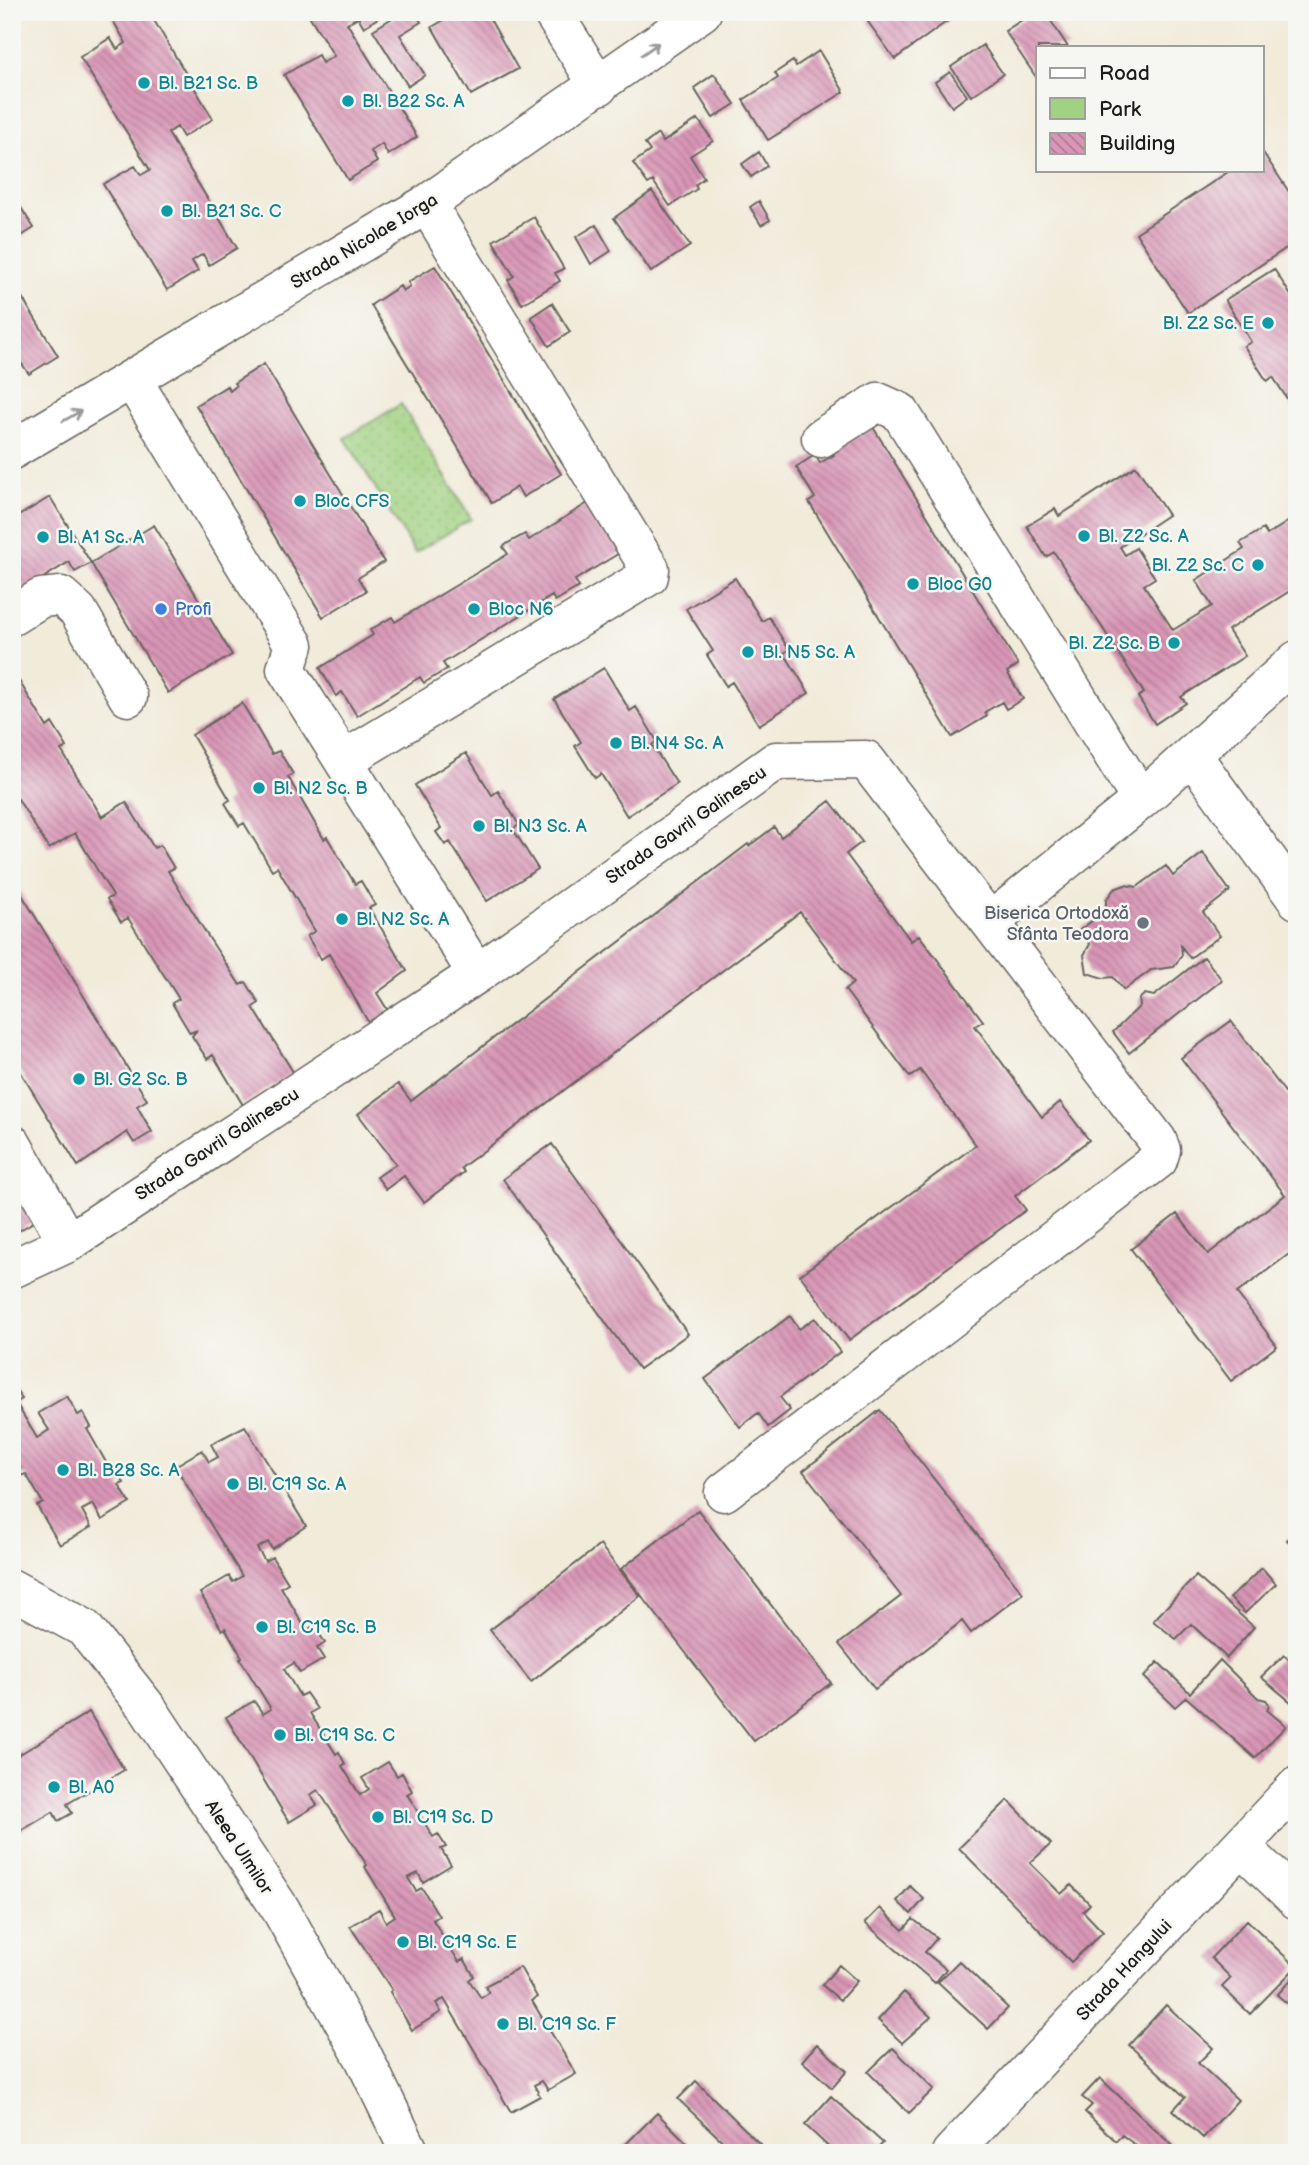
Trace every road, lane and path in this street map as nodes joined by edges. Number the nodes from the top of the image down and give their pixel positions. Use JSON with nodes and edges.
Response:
{"nodes":[{"id":1,"x":552,"y":12,"type":"edge"},
{"id":2,"x":702,"y":12,"type":"edge"},
{"id":3,"x":599,"y":86,"type":"junction"},
{"id":4,"x":427,"y":204,"type":"junction"},
{"id":5,"x":133,"y":381,"type":"junction"},
{"id":6,"x":821,"y":438,"type":"dead end"},
{"id":7,"x":12,"y":450,"type":"edge"},
{"id":8,"x":12,"y":616,"type":"edge"},
{"id":9,"x":1297,"y":660,"type":"edge"},
{"id":10,"x":128,"y":697,"type":"dead end"},
{"id":11,"x":1192,"y":755,"type":"junction"},
{"id":12,"x":344,"y":761,"type":"junction"},
{"id":13,"x":1141,"y":800,"type":"junction"},
{"id":14,"x":1297,"y":900,"type":"edge"},
{"id":15,"x":990,"y":922,"type":"junction"},
{"id":16,"x":477,"y":974,"type":"junction"},
{"id":17,"x":12,"y":1144,"type":"edge"},
{"id":18,"x":68,"y":1243,"type":"junction"},
{"id":19,"x":12,"y":1269,"type":"edge"},
{"id":20,"x":724,"y":1492,"type":"dead end"},
{"id":21,"x":12,"y":1589,"type":"edge"},
{"id":22,"x":1297,"y":1786,"type":"edge"},
{"id":23,"x":1241,"y":1846,"type":"junction"},
{"id":24,"x":1297,"y":1900,"type":"edge"},
{"id":25,"x":410,"y":2153,"type":"edge"},
{"id":26,"x":951,"y":2153,"type":"edge"}],
"edges":[{"from":1,"to":3,"type":"street"},
{"from":3,"to":2,"type":"street","name":"Strada Nicolae Iorga","one_way":true},
{"from":3,"to":4,"type":"street","name":"Strada Nicolae Iorga"},
{"from":4,"to":5,"type":"street","name":"Strada Nicolae Iorga"},
{"from":4,"to":12,"type":"street"},
{"from":7,"to":5,"type":"street","name":"Strada Nicolae Iorga","one_way":true},
{"from":5,"to":12,"type":"street"},
{"from":6,"to":13,"type":"street"},
{"from":8,"to":10,"type":"street"},
{"from":9,"to":11,"type":"street"},
{"from":11,"to":13,"type":"street"},
{"from":11,"to":14,"type":"street"},
{"from":12,"to":16,"type":"street"},
{"from":13,"to":15,"type":"street"},
{"from":15,"to":16,"type":"street","name":"Strada Gavril Galinescu"},
{"from":15,"to":20,"type":"street"},
{"from":16,"to":18,"type":"street","name":"Strada Gavril Galinescu"},
{"from":17,"to":18,"type":"street"},
{"from":18,"to":19,"type":"street","name":"Strada Gavril Galinescu"},
{"from":21,"to":25,"type":"street","name":"Aleea Ulmilor"},
{"from":22,"to":23,"type":"street","name":"Strada Hangului"},
{"from":23,"to":24,"type":"street"},
{"from":23,"to":26,"type":"street","name":"Strada Hangului"}]}
